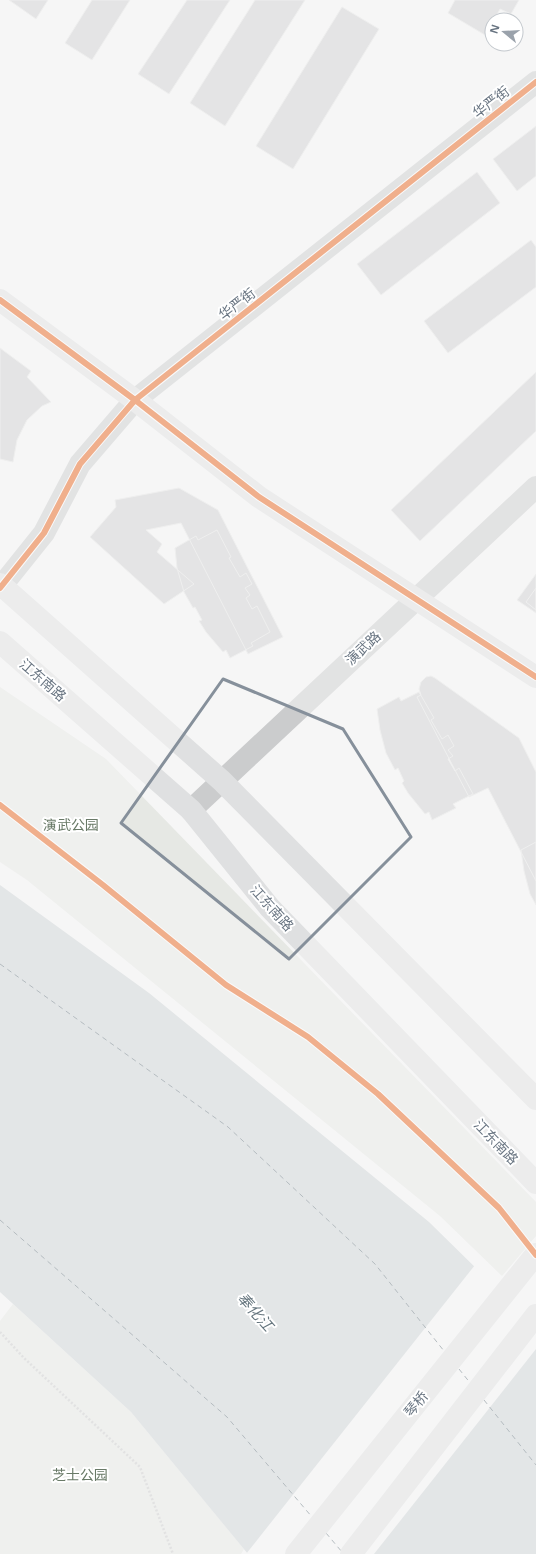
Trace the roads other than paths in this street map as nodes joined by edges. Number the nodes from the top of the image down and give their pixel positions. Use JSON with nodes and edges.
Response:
{"nodes":[{"id":1,"x":536,"y":82,"type":"edge"},
{"id":2,"x":0,"y":300,"type":"edge"},
{"id":3,"x":135,"y":400,"type":"junction"},
{"id":4,"x":536,"y":487,"type":"edge"},
{"id":5,"x":1,"y":586,"type":"edge"},
{"id":6,"x":415,"y":599,"type":"junction"},
{"id":7,"x":0,"y":642,"type":"edge"},
{"id":8,"x":536,"y":677,"type":"edge"},
{"id":9,"x":222,"y":780,"type":"junction"},
{"id":10,"x":191,"y":810,"type":"junction"},
{"id":11,"x":536,"y":1099,"type":"edge"},
{"id":12,"x":536,"y":1183,"type":"edge"},
{"id":13,"x":536,"y":1254,"type":"edge"},
{"id":14,"x":536,"y":1315,"type":"edge"},
{"id":15,"x":296,"y":1554,"type":"edge"},
{"id":16,"x":351,"y":1554,"type":"edge"}],
"edges":[{"from":1,"to":3,"type":"street","name":"华严街"},
{"from":2,"to":3,"type":"main road"},
{"from":3,"to":5,"type":"street","name":"华严街"},
{"from":3,"to":6,"type":"main road"},
{"from":4,"to":6,"type":"street","name":"演武路"},
{"from":5,"to":9,"type":"main road"},
{"from":6,"to":8,"type":"main road"},
{"from":6,"to":9,"type":"street","name":"演武路"},
{"from":7,"to":10,"type":"main road","name":"江东南路"},
{"from":9,"to":10,"type":"street","name":"演武路"},
{"from":9,"to":11,"type":"main road"},
{"from":10,"to":12,"type":"main road","name":"江东南路"},
{"from":13,"to":15,"type":"main road","name":"琴桥"},
{"from":14,"to":16,"type":"main road"}]}
